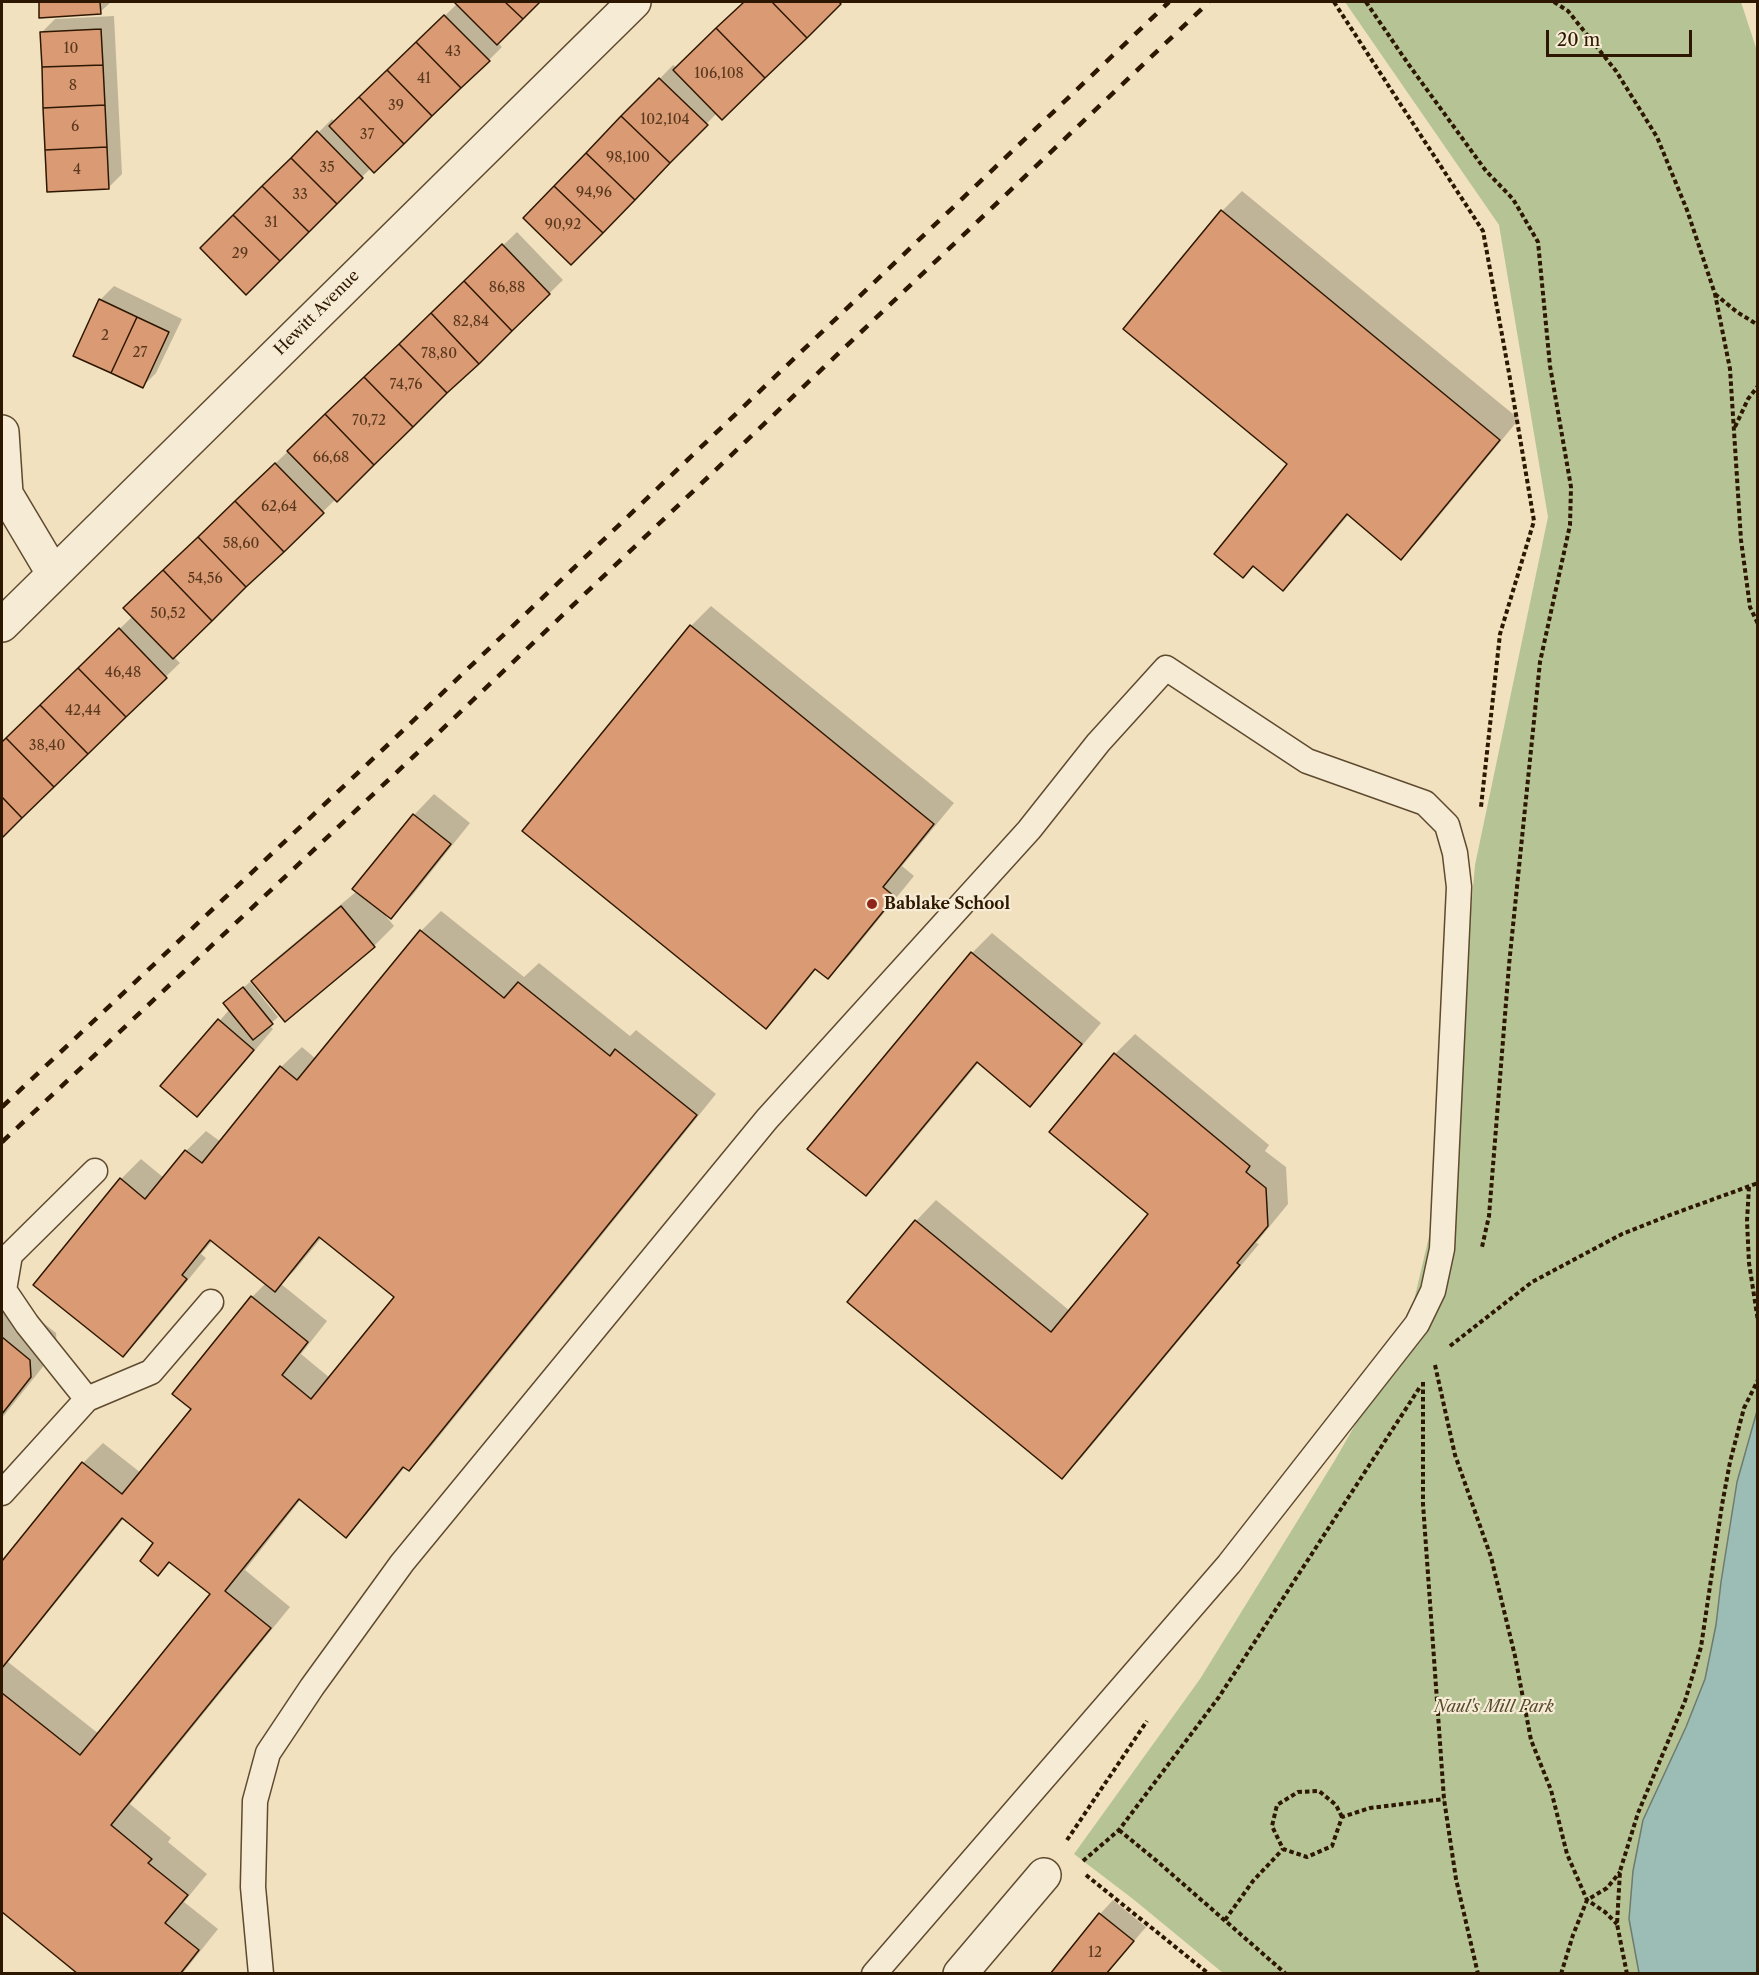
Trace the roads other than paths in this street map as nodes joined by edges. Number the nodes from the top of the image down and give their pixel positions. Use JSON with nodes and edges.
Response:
{"nodes":[{"id":1,"x":634,"y":2,"type":"edge"},
{"id":2,"x":2,"y":432,"type":"edge"},
{"id":3,"x":53,"y":573,"type":"junction"},
{"id":4,"x":2,"y":625,"type":"edge"},
{"id":5,"x":95,"y":1171,"type":"dead end"},
{"id":6,"x":212,"y":1302,"type":"dead end"},
{"id":7,"x":87,"y":1399,"type":"junction"},
{"id":8,"x":2,"y":1493,"type":"edge"},
{"id":9,"x":1039,"y":1881,"type":"road end"},
{"id":10,"x":261,"y":1974,"type":"edge"},
{"id":11,"x":874,"y":1974,"type":"edge"},
{"id":12,"x":960,"y":1974,"type":"edge"}],
"edges":[{"from":1,"to":3,"type":"street","name":"Hewitt Avenue"},
{"from":2,"to":3,"type":"street"},
{"from":3,"to":4,"type":"street","name":"Hewitt Avenue"},
{"from":5,"to":7,"type":"lane"},
{"from":6,"to":7,"type":"lane"},
{"from":7,"to":8,"type":"lane"},
{"from":9,"to":12,"type":"street"},
{"from":10,"to":11,"type":"lane"}]}
